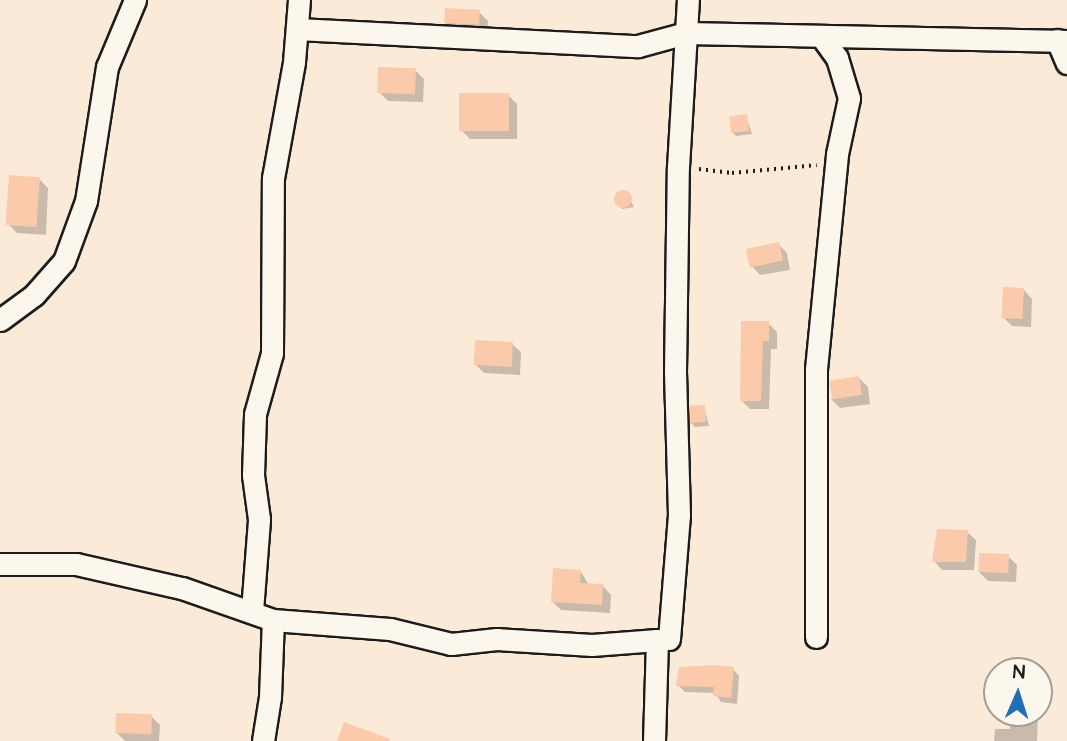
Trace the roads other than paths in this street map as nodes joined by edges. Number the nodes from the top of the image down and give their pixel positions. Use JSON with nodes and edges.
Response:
{"nodes":[{"id":1,"x":135,"y":0,"type":"edge"},
{"id":2,"x":299,"y":0,"type":"edge"},
{"id":3,"x":688,"y":0,"type":"edge"},
{"id":4,"x":297,"y":29,"type":"junction"},
{"id":5,"x":686,"y":33,"type":"junction"},
{"id":6,"x":821,"y":36,"type":"junction"},
{"id":7,"x":1062,"y":40,"type":"edge"},
{"id":8,"x":1067,"y":63,"type":"edge"},
{"id":9,"x":0,"y":320,"type":"edge"},
{"id":10,"x":0,"y":564,"type":"edge"},
{"id":11,"x":251,"y":611,"type":"junction"},
{"id":12,"x":273,"y":620,"type":"junction"},
{"id":13,"x":816,"y":636,"type":"dead end"},
{"id":14,"x":669,"y":639,"type":"dead end"},
{"id":15,"x":263,"y":741,"type":"edge"},
{"id":16,"x":654,"y":741,"type":"edge"}],
"edges":[{"from":1,"to":9,"type":"street"},
{"from":2,"to":4,"type":"street"},
{"from":3,"to":5,"type":"street"},
{"from":4,"to":5,"type":"street"},
{"from":4,"to":11,"type":"street"},
{"from":5,"to":6,"type":"street"},
{"from":5,"to":14,"type":"street"},
{"from":6,"to":7,"type":"street"},
{"from":6,"to":13,"type":"street"},
{"from":7,"to":8,"type":"street"},
{"from":10,"to":11,"type":"street"},
{"from":11,"to":12,"type":"street"},
{"from":12,"to":15,"type":"street"},
{"from":12,"to":16,"type":"street"}]}
